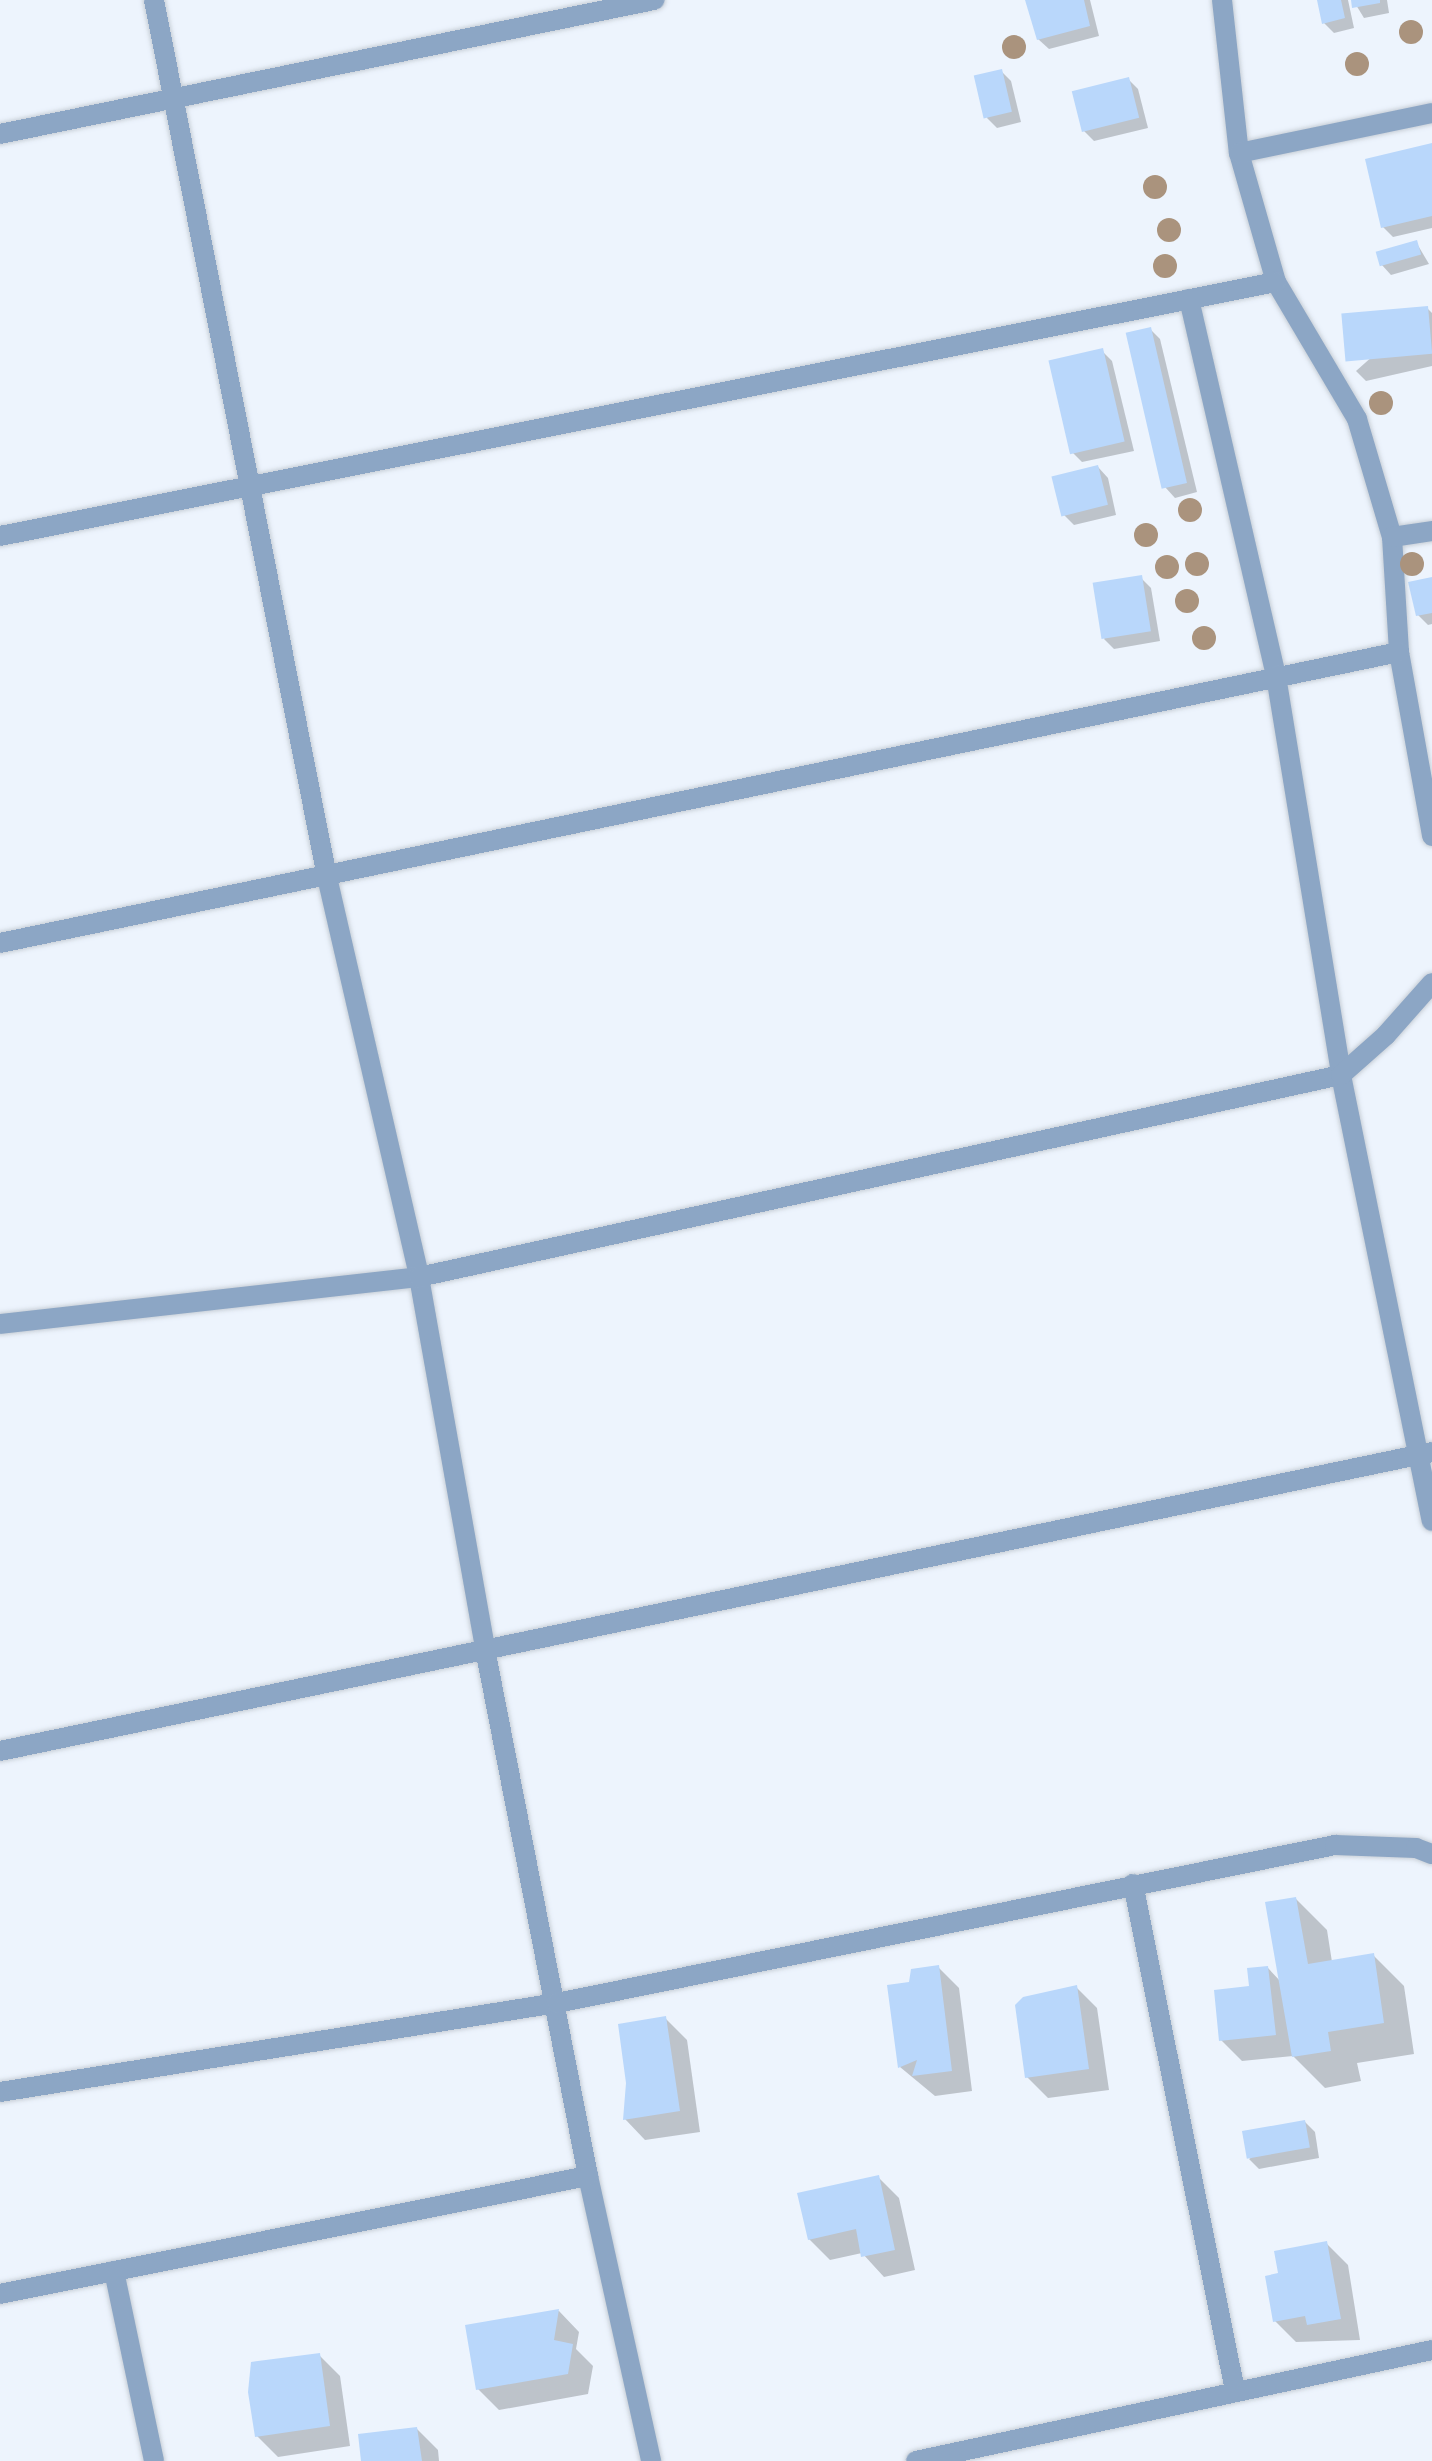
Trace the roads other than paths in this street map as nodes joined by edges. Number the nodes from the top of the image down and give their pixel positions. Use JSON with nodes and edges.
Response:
{"nodes":[{"id":1,"x":154,"y":0,"type":"edge"},
{"id":2,"x":654,"y":0,"type":"edge"},
{"id":3,"x":1222,"y":0,"type":"edge"},
{"id":4,"x":173,"y":98,"type":"junction"},
{"id":5,"x":1432,"y":113,"type":"edge"},
{"id":6,"x":0,"y":134,"type":"edge"},
{"id":7,"x":1239,"y":153,"type":"junction"},
{"id":8,"x":1276,"y":282,"type":"junction"},
{"id":9,"x":1189,"y":299,"type":"junction"},
{"id":10,"x":248,"y":486,"type":"junction"},
{"id":11,"x":1432,"y":531,"type":"edge"},
{"id":12,"x":0,"y":536,"type":"edge"},
{"id":13,"x":1392,"y":537,"type":"junction"},
{"id":14,"x":1399,"y":652,"type":"junction"},
{"id":15,"x":1276,"y":676,"type":"junction"},
{"id":16,"x":1432,"y":836,"type":"edge"},
{"id":17,"x":327,"y":877,"type":"junction"},
{"id":18,"x":0,"y":943,"type":"edge"},
{"id":19,"x":1432,"y":983,"type":"edge"},
{"id":20,"x":1341,"y":1075,"type":"junction"},
{"id":21,"x":419,"y":1277,"type":"junction"},
{"id":22,"x":0,"y":1324,"type":"edge"},
{"id":23,"x":1425,"y":1453,"type":"edge"},
{"id":24,"x":1432,"y":1521,"type":"edge"},
{"id":25,"x":485,"y":1649,"type":"junction"},
{"id":26,"x":0,"y":1751,"type":"edge"},
{"id":27,"x":1432,"y":1854,"type":"edge"},
{"id":28,"x":1133,"y":1884,"type":"junction"},
{"id":29,"x":557,"y":2003,"type":"junction"},
{"id":30,"x":0,"y":2092,"type":"edge"},
{"id":31,"x":588,"y":2176,"type":"junction"},
{"id":32,"x":114,"y":2271,"type":"junction"},
{"id":33,"x":0,"y":2294,"type":"edge"},
{"id":34,"x":1432,"y":2350,"type":"edge"},
{"id":35,"x":1235,"y":2391,"type":"junction"},
{"id":36,"x":154,"y":2461,"type":"edge"},
{"id":37,"x":651,"y":2461,"type":"edge"},
{"id":38,"x":916,"y":2461,"type":"edge"}],
"edges":[{"from":1,"to":4,"type":"street"},
{"from":2,"to":4,"type":"street"},
{"from":3,"to":7,"type":"street"},
{"from":4,"to":6,"type":"street"},
{"from":4,"to":10,"type":"street"},
{"from":5,"to":7,"type":"street"},
{"from":7,"to":8,"type":"street"},
{"from":8,"to":9,"type":"street"},
{"from":8,"to":13,"type":"street"},
{"from":9,"to":10,"type":"street"},
{"from":9,"to":15,"type":"street"},
{"from":10,"to":12,"type":"street"},
{"from":10,"to":17,"type":"street"},
{"from":11,"to":13,"type":"street"},
{"from":13,"to":14,"type":"street"},
{"from":14,"to":15,"type":"street"},
{"from":14,"to":16,"type":"street"},
{"from":15,"to":17,"type":"street"},
{"from":15,"to":20,"type":"street"},
{"from":17,"to":18,"type":"street"},
{"from":17,"to":21,"type":"street"},
{"from":19,"to":20,"type":"street"},
{"from":20,"to":21,"type":"street"},
{"from":20,"to":23,"type":"street"},
{"from":21,"to":22,"type":"street"},
{"from":21,"to":25,"type":"street"},
{"from":23,"to":24,"type":"street"},
{"from":23,"to":25,"type":"street"},
{"from":25,"to":26,"type":"street"},
{"from":25,"to":29,"type":"street"},
{"from":27,"to":28,"type":"street"},
{"from":28,"to":29,"type":"street"},
{"from":28,"to":35,"type":"street"},
{"from":29,"to":30,"type":"street"},
{"from":29,"to":31,"type":"street"},
{"from":31,"to":32,"type":"street"},
{"from":31,"to":37,"type":"street"},
{"from":32,"to":33,"type":"street"},
{"from":32,"to":36,"type":"street"},
{"from":34,"to":35,"type":"street"},
{"from":35,"to":38,"type":"street"}]}
